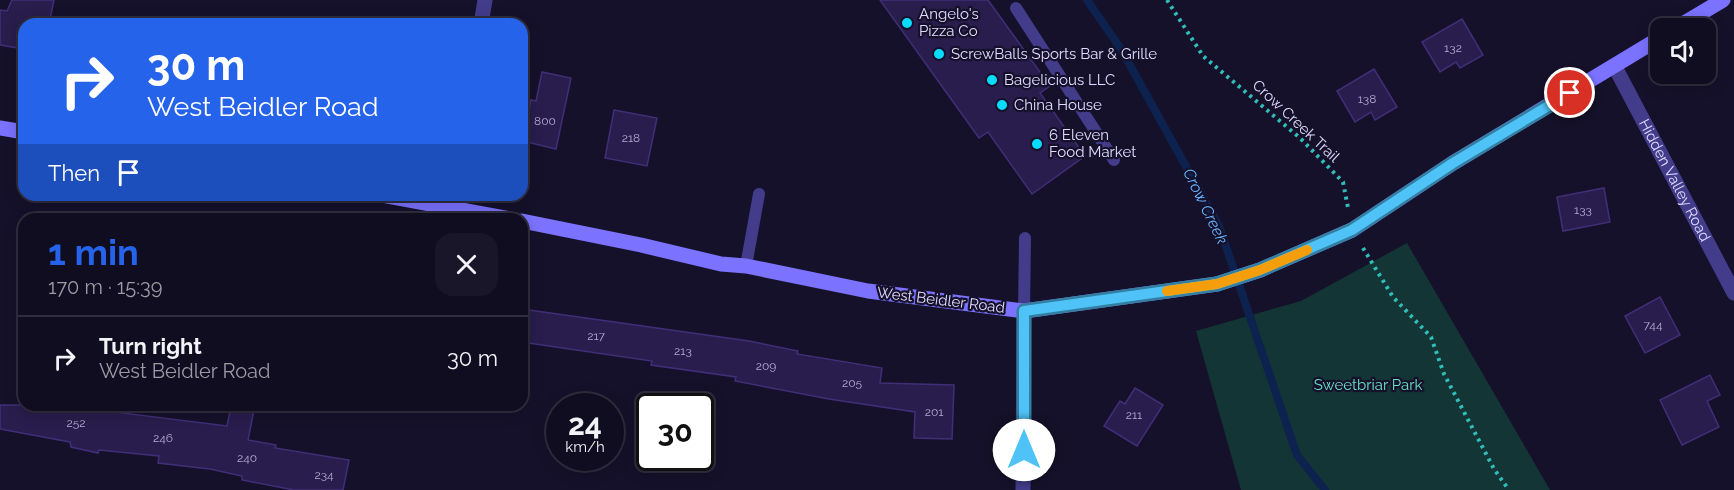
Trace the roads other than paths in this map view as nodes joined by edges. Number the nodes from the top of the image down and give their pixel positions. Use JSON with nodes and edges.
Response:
{"nodes":[{"id":1,"x":485,"y":0,"type":"edge"},
{"id":2,"x":1723,"y":0,"type":"edge"},
{"id":3,"x":1016,"y":8,"type":"dead end"},
{"id":4,"x":482,"y":18,"type":"edge"},
{"id":5,"x":1693,"y":18,"type":"edge"},
{"id":6,"x":1650,"y":44,"type":"edge"},
{"id":7,"x":1615,"y":67,"type":"junction"},
{"id":8,"x":0,"y":128,"type":"edge"},
{"id":9,"x":18,"y":131,"type":"edge"},
{"id":10,"x":1114,"y":160,"type":"dead end"},
{"id":11,"x":759,"y":194,"type":"dead end"},
{"id":12,"x":454,"y":201,"type":"edge"},
{"id":13,"x":491,"y":213,"type":"edge"},
{"id":14,"x":528,"y":223,"type":"edge"},
{"id":15,"x":1025,"y":238,"type":"dead end"},
{"id":16,"x":746,"y":266,"type":"junction"},
{"id":17,"x":1734,"y":293,"type":"edge"},
{"id":18,"x":1024,"y":311,"type":"junction"},
{"id":19,"x":1023,"y":490,"type":"edge"}],
"edges":[{"from":1,"to":4,"type":"street"},
{"from":2,"to":5,"type":"street"},
{"from":3,"to":10,"type":"lane"},
{"from":6,"to":7,"type":"street","name":"West Beidler Road"},
{"from":7,"to":17,"type":"street","name":"Hidden Valley Road"},
{"from":7,"to":18,"type":"street","name":"West Beidler Road"},
{"from":8,"to":9,"type":"street"},
{"from":11,"to":16,"type":"lane"},
{"from":12,"to":13,"type":"street"},
{"from":14,"to":16,"type":"street","name":"West Beidler Road"},
{"from":15,"to":18,"type":"lane"},
{"from":16,"to":18,"type":"street","name":"West Beidler Road"},
{"from":18,"to":19,"type":"street"}]}
